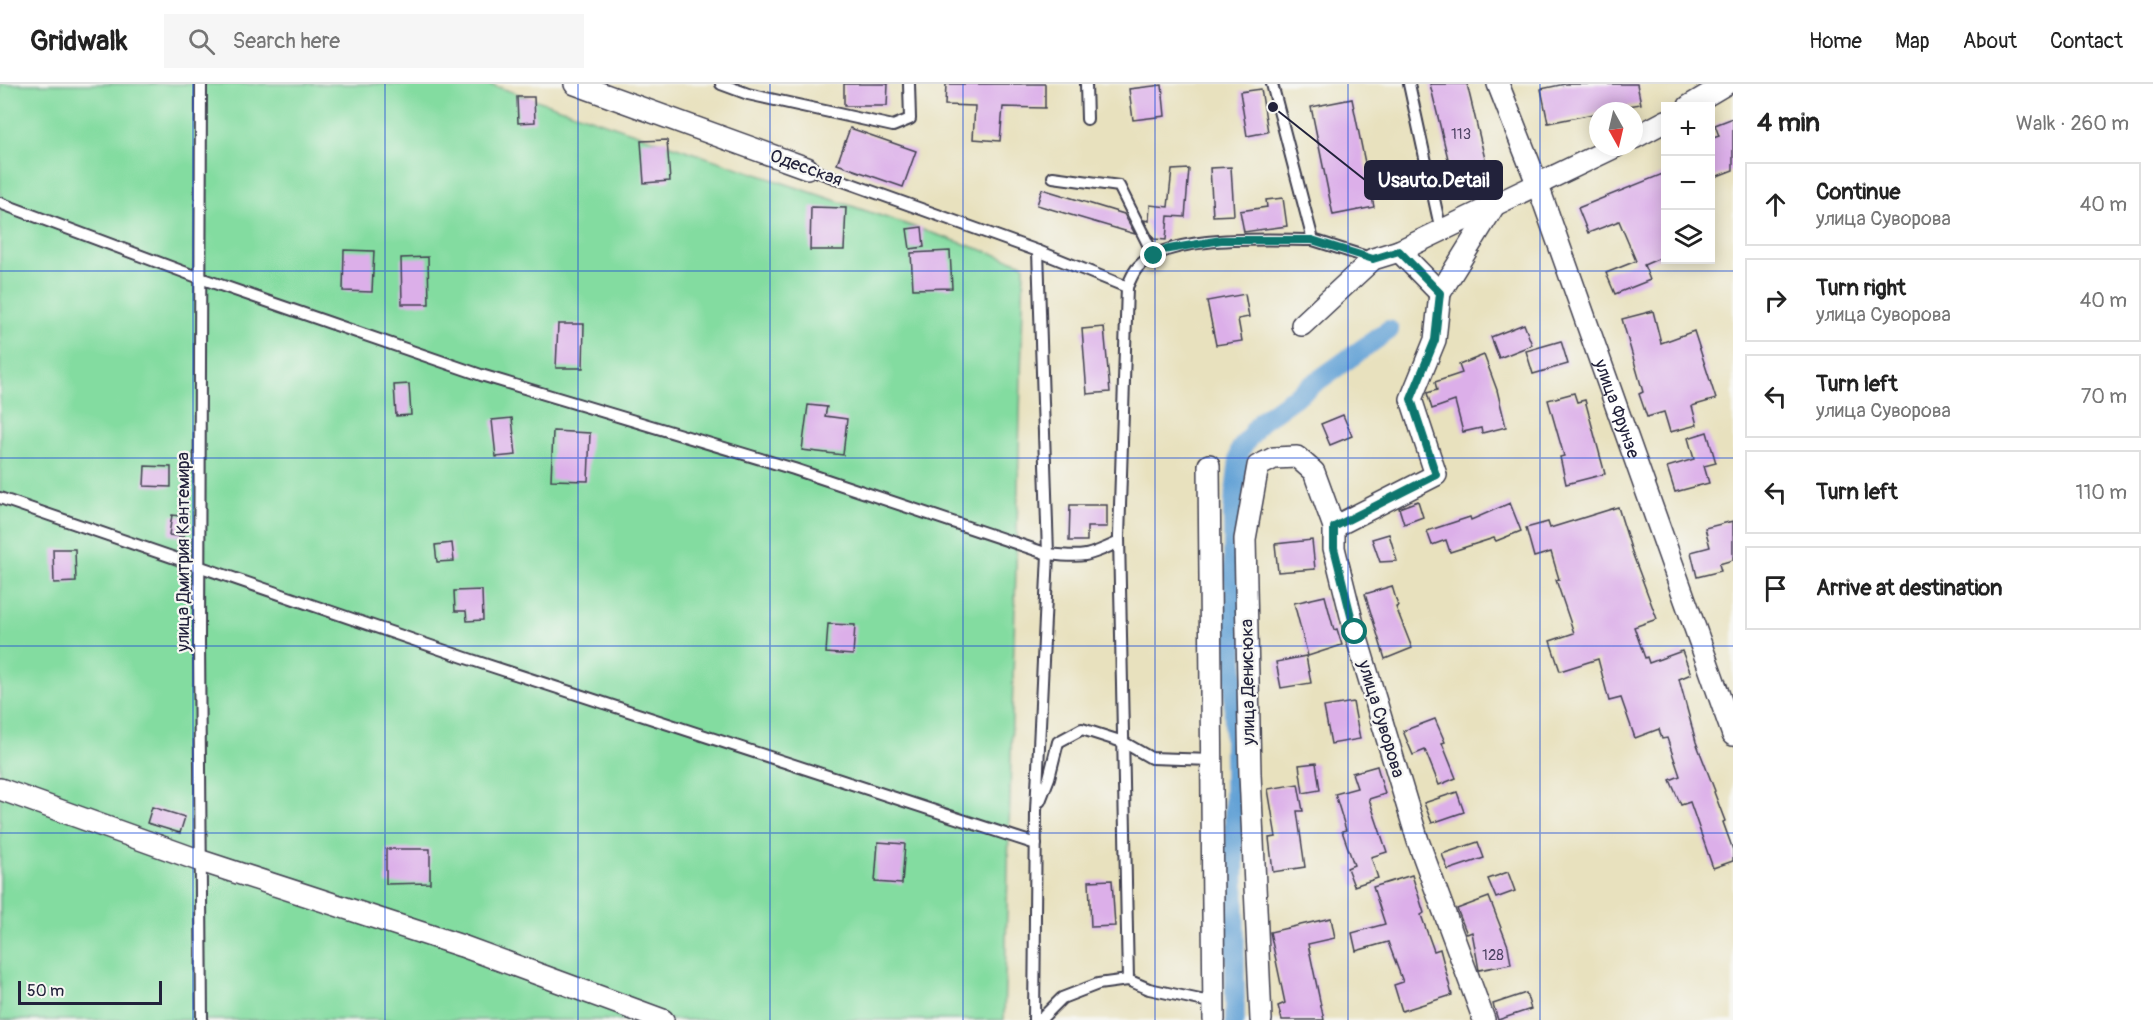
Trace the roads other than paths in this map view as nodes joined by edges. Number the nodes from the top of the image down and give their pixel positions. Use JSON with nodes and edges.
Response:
{"nodes":[{"id":1,"x":201,"y":84,"type":"edge"},
{"id":2,"x":575,"y":84,"type":"edge"},
{"id":3,"x":721,"y":84,"type":"edge"},
{"id":4,"x":909,"y":84,"type":"edge"},
{"id":5,"x":1086,"y":84,"type":"edge"},
{"id":6,"x":1272,"y":84,"type":"edge"},
{"id":7,"x":1409,"y":84,"type":"edge"},
{"id":8,"x":1498,"y":84,"type":"edge"},
{"id":9,"x":1726,"y":84,"type":"edge"},
{"id":10,"x":1696,"y":102,"type":"edge"},
{"id":11,"x":1087,"y":119,"type":"dead end"},
{"id":12,"x":1661,"y":123,"type":"edge"},
{"id":13,"x":1643,"y":133,"type":"edge"},
{"id":14,"x":1596,"y":156,"type":"edge"},
{"id":15,"x":807,"y":168,"type":"joint"},
{"id":16,"x":1053,"y":177,"type":"dead end"},
{"id":17,"x":1537,"y":183,"type":"junction"},
{"id":18,"x":0,"y":203,"type":"edge"},
{"id":19,"x":1494,"y":206,"type":"junction"},
{"id":20,"x":1441,"y":231,"type":"junction"},
{"id":21,"x":1312,"y":240,"type":"junction"},
{"id":22,"x":1038,"y":251,"type":"junction"},
{"id":23,"x":1399,"y":251,"type":"junction"},
{"id":24,"x":1154,"y":256,"type":"junction"},
{"id":25,"x":1373,"y":259,"type":"junction"},
{"id":26,"x":200,"y":278,"type":"junction"},
{"id":27,"x":1126,"y":287,"type":"junction"},
{"id":28,"x":1440,"y":293,"type":"junction"},
{"id":29,"x":1302,"y":326,"type":"dead end"},
{"id":30,"x":1209,"y":465,"type":"dead end"},
{"id":31,"x":0,"y":498,"type":"edge"},
{"id":32,"x":1334,"y":527,"type":"junction"},
{"id":33,"x":1119,"y":542,"type":"junction"},
{"id":34,"x":1048,"y":554,"type":"junction"},
{"id":35,"x":199,"y":565,"type":"junction"},
{"id":36,"x":1733,"y":735,"type":"edge"},
{"id":37,"x":1123,"y":741,"type":"junction"},
{"id":38,"x":1212,"y":760,"type":"junction"},
{"id":39,"x":0,"y":789,"type":"edge"},
{"id":40,"x":1036,"y":811,"type":"junction"},
{"id":41,"x":1036,"y":844,"type":"junction"},
{"id":42,"x":201,"y":861,"type":"junction"},
{"id":43,"x":1128,"y":980,"type":"junction"},
{"id":44,"x":1214,"y":1011,"type":"edge"},
{"id":45,"x":202,"y":1019,"type":"edge"},
{"id":46,"x":663,"y":1020,"type":"edge"},
{"id":47,"x":1034,"y":1020,"type":"edge"},
{"id":48,"x":1040,"y":1020,"type":"edge"},
{"id":49,"x":1261,"y":1020,"type":"edge"},
{"id":50,"x":1484,"y":1020,"type":"edge"}],
"edges":[{"from":1,"to":26,"type":"lane","name":"улица Дмитрия Кантемира"},
{"from":2,"to":15,"type":"street","name":"Одесская"},
{"from":3,"to":4,"type":"lane"},
{"from":5,"to":11,"type":"lane"},
{"from":6,"to":21,"type":"lane"},
{"from":7,"to":20,"type":"lane"},
{"from":8,"to":17,"type":"street","name":"улица Фрунзе"},
{"from":9,"to":10,"type":"street"},
{"from":12,"to":13,"type":"street"},
{"from":14,"to":17,"type":"street"},
{"from":15,"to":22,"type":"lane","name":"Одесская"},
{"from":16,"to":24,"type":"lane"},
{"from":17,"to":19,"type":"street"},
{"from":17,"to":36,"type":"street","name":"улица Фрунзе"},
{"from":18,"to":26,"type":"lane"},
{"from":19,"to":20,"type":"street"},
{"from":19,"to":28,"type":"street"},
{"from":20,"to":23,"type":"street"},
{"from":21,"to":24,"type":"lane"},
{"from":21,"to":25,"type":"lane"},
{"from":22,"to":27,"type":"lane","name":"Одесская"},
{"from":22,"to":34,"type":"lane"},
{"from":23,"to":25,"type":"street"},
{"from":23,"to":28,"type":"street"},
{"from":24,"to":27,"type":"lane"},
{"from":25,"to":29,"type":"street"},
{"from":26,"to":34,"type":"lane"},
{"from":26,"to":35,"type":"lane","name":"улица Дмитрия Кантемира"},
{"from":27,"to":33,"type":"lane"},
{"from":28,"to":32,"type":"street"},
{"from":30,"to":38,"type":"street"},
{"from":31,"to":35,"type":"lane"},
{"from":32,"to":49,"type":"street","name":"улица Денисюка"},
{"from":32,"to":50,"type":"street","name":"улица Суворова"},
{"from":33,"to":34,"type":"lane"},
{"from":33,"to":37,"type":"lane"},
{"from":34,"to":40,"type":"lane"},
{"from":35,"to":41,"type":"lane"},
{"from":35,"to":42,"type":"lane","name":"улица Дмитрия Кантемира"},
{"from":37,"to":38,"type":"lane"},
{"from":37,"to":40,"type":"lane"},
{"from":37,"to":43,"type":"lane"},
{"from":38,"to":44,"type":"street"},
{"from":39,"to":42,"type":"street"},
{"from":40,"to":41,"type":"lane"},
{"from":41,"to":47,"type":"lane"},
{"from":42,"to":45,"type":"lane","name":"улица Дмитрия Кантемира"},
{"from":42,"to":46,"type":"street"},
{"from":43,"to":44,"type":"lane"},
{"from":43,"to":48,"type":"lane"}]}
